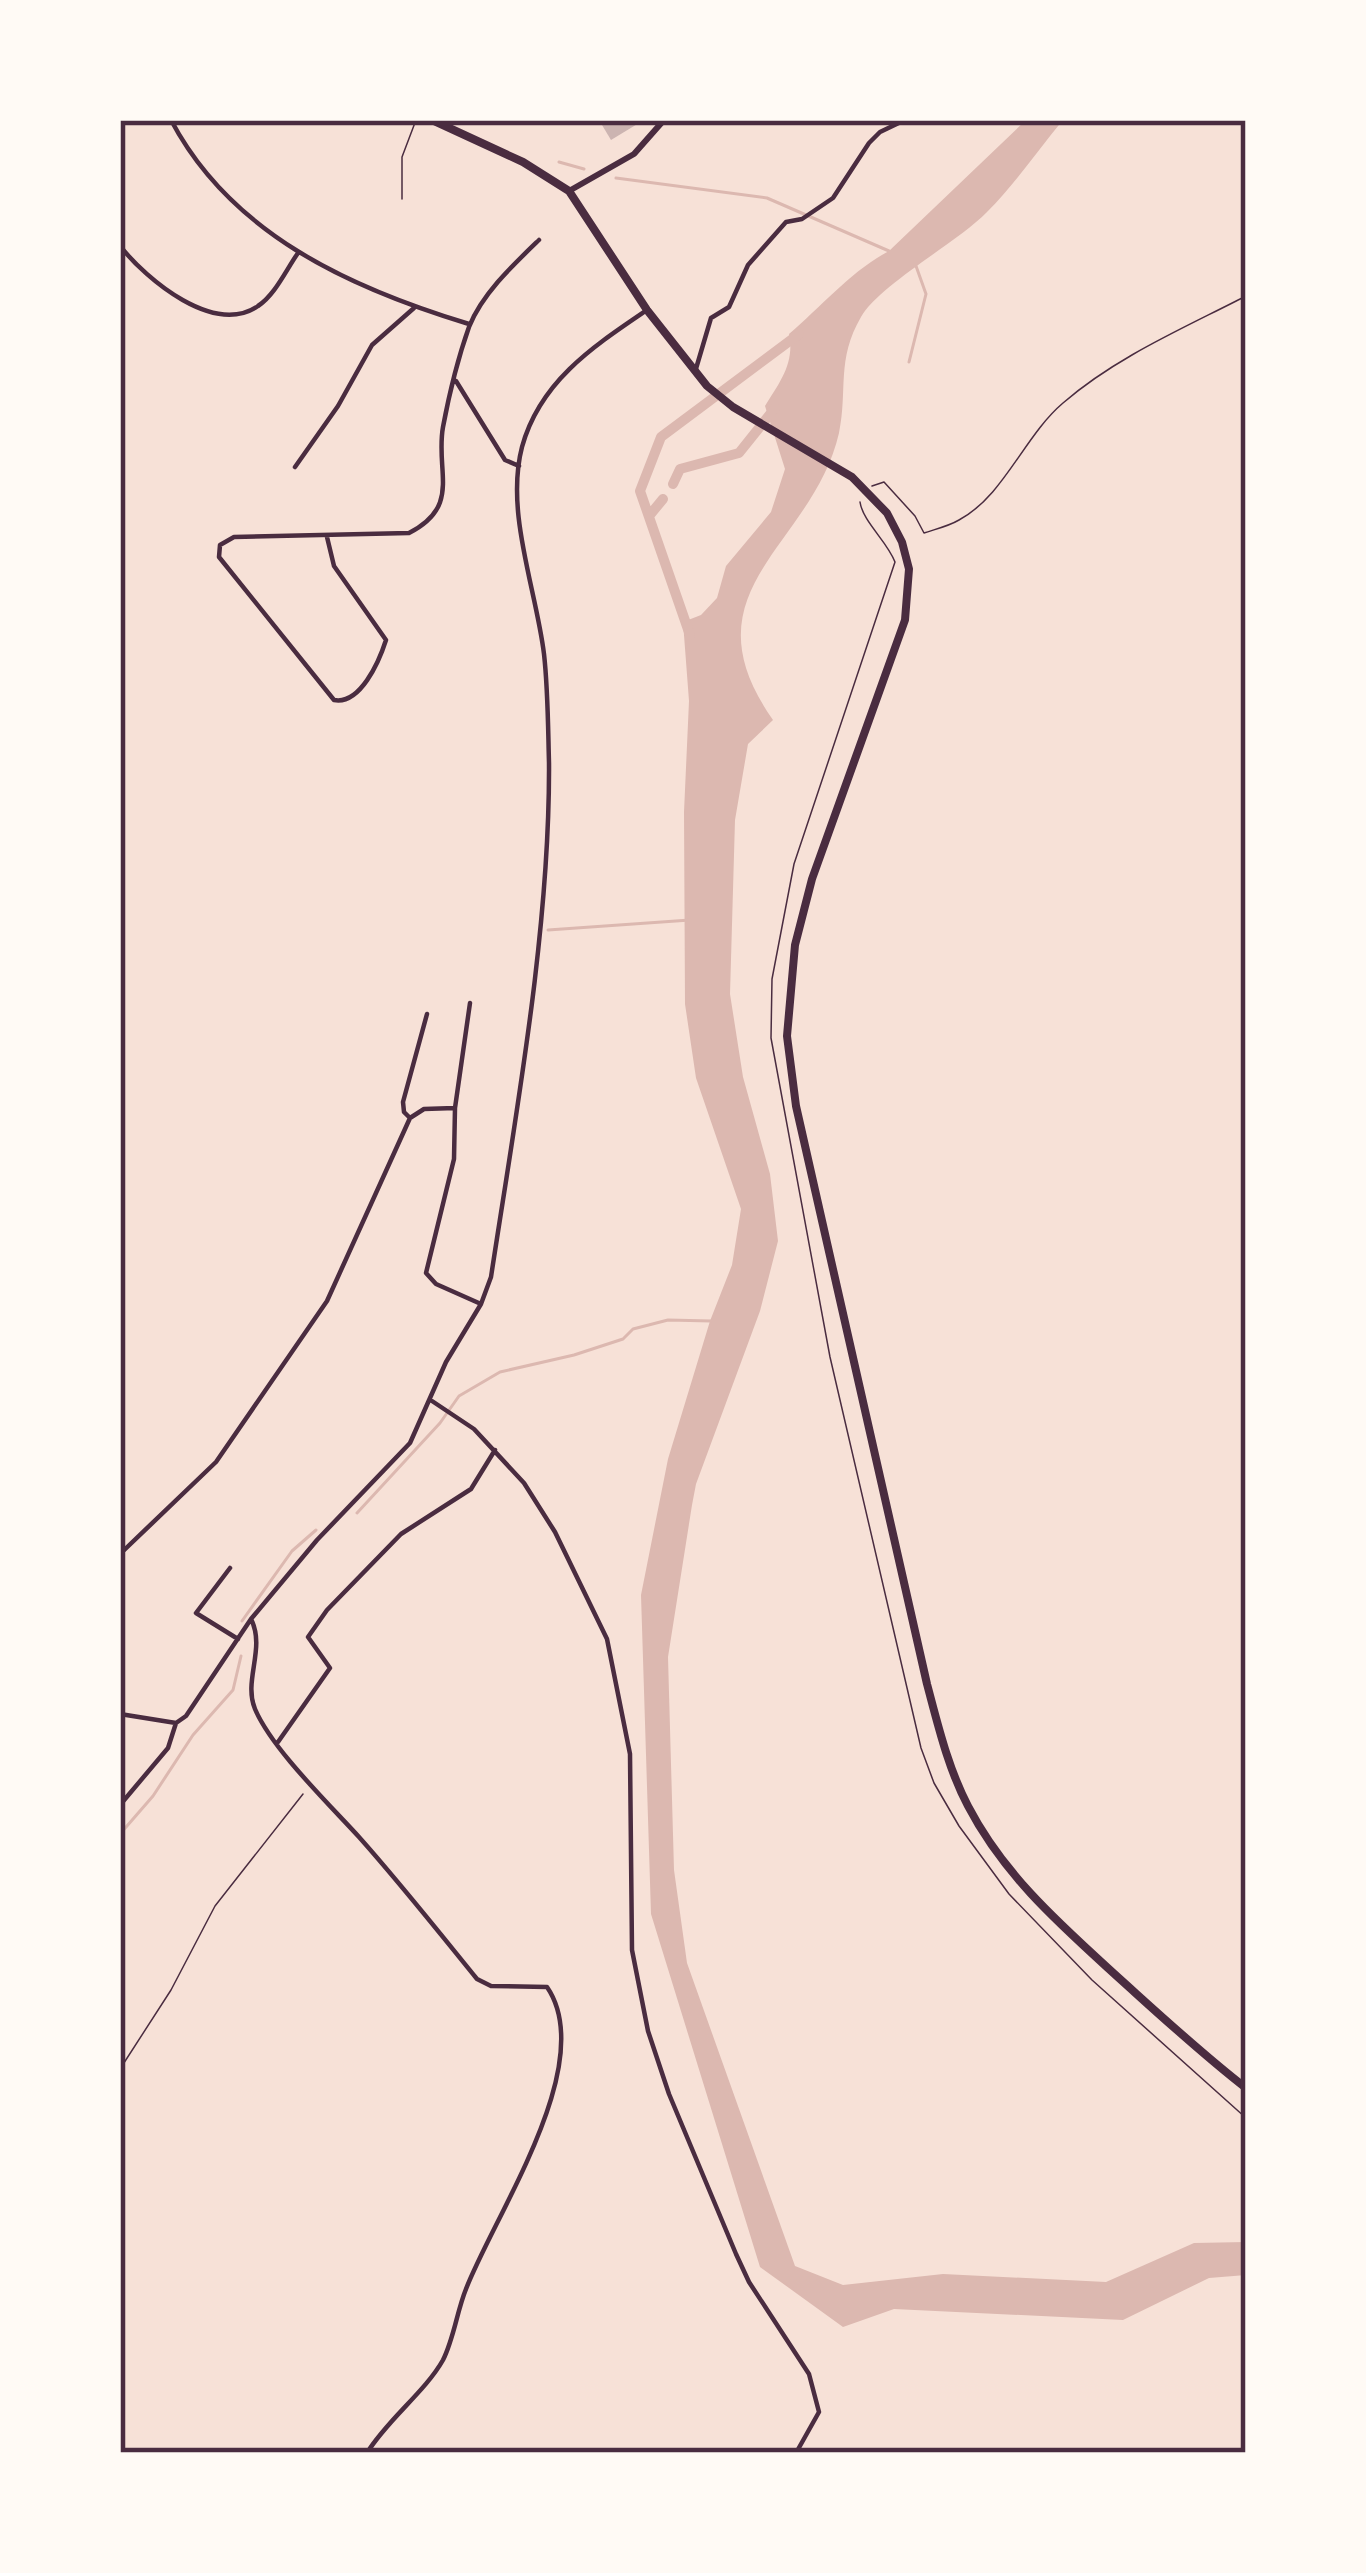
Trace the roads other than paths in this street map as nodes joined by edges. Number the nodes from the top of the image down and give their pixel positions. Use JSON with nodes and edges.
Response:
{"nodes":[{"id":1,"x":171,"y":120,"type":"edge"},
{"id":2,"x":416,"y":120,"type":"edge"},
{"id":3,"x":432,"y":120,"type":"edge"},
{"id":4,"x":664,"y":120,"type":"edge"},
{"id":5,"x":905,"y":120,"type":"edge"},
{"id":6,"x":569,"y":191,"type":"junction"},
{"id":7,"x":402,"y":200,"type":"dead end"},
{"id":8,"x":539,"y":241,"type":"dead end"},
{"id":9,"x":120,"y":246,"type":"edge"},
{"id":10,"x":298,"y":253,"type":"junction"},
{"id":11,"x":414,"y":308,"type":"junction"},
{"id":12,"x":647,"y":310,"type":"junction"},
{"id":13,"x":470,"y":325,"type":"junction"},
{"id":14,"x":695,"y":372,"type":"junction"},
{"id":15,"x":456,"y":381,"type":"junction"},
{"id":16,"x":520,"y":466,"type":"junction"},
{"id":17,"x":295,"y":467,"type":"dead end"},
{"id":18,"x":327,"y":537,"type":"junction"},
{"id":19,"x":470,"y":1003,"type":"dead end"},
{"id":20,"x":427,"y":1014,"type":"dead end"},
{"id":21,"x":454,"y":1108,"type":"junction"},
{"id":22,"x":410,"y":1118,"type":"junction"},
{"id":23,"x":481,"y":1304,"type":"junction"},
{"id":24,"x":430,"y":1400,"type":"junction"},
{"id":25,"x":495,"y":1450,"type":"junction"},
{"id":26,"x":120,"y":1555,"type":"edge"},
{"id":27,"x":230,"y":1568,"type":"dead end"},
{"id":28,"x":250,"y":1619,"type":"junction"},
{"id":29,"x":238,"y":1639,"type":"junction"},
{"id":30,"x":120,"y":1714,"type":"edge"},
{"id":31,"x":176,"y":1724,"type":"junction"},
{"id":32,"x":278,"y":1742,"type":"junction"},
{"id":33,"x":120,"y":1805,"type":"edge"},
{"id":34,"x":1246,"y":2088,"type":"edge"},
{"id":35,"x":367,"y":2453,"type":"edge"},
{"id":36,"x":796,"y":2453,"type":"edge"}],
"edges":[{"from":1,"to":10,"type":"street"},
{"from":2,"to":7,"type":"lane"},
{"from":3,"to":6,"type":"main road"},
{"from":4,"to":6,"type":"main road"},
{"from":5,"to":14,"type":"street"},
{"from":6,"to":12,"type":"main road"},
{"from":8,"to":13,"type":"street"},
{"from":9,"to":10,"type":"street"},
{"from":10,"to":11,"type":"street"},
{"from":11,"to":13,"type":"street"},
{"from":11,"to":17,"type":"street"},
{"from":12,"to":14,"type":"main road"},
{"from":12,"to":16,"type":"street"},
{"from":13,"to":15,"type":"street"},
{"from":14,"to":34,"type":"main road"},
{"from":15,"to":16,"type":"street"},
{"from":15,"to":18,"type":"street"},
{"from":16,"to":23,"type":"street"},
{"from":18,"to":18,"type":"street"},
{"from":19,"to":21,"type":"street"},
{"from":20,"to":22,"type":"street"},
{"from":21,"to":22,"type":"street"},
{"from":21,"to":23,"type":"street"},
{"from":22,"to":26,"type":"street"},
{"from":23,"to":24,"type":"street"},
{"from":24,"to":25,"type":"street"},
{"from":24,"to":28,"type":"street"},
{"from":25,"to":32,"type":"street"},
{"from":25,"to":36,"type":"street"},
{"from":27,"to":29,"type":"street"},
{"from":28,"to":29,"type":"street"},
{"from":28,"to":32,"type":"street"},
{"from":29,"to":31,"type":"street"},
{"from":30,"to":31,"type":"street"},
{"from":31,"to":33,"type":"street"},
{"from":32,"to":35,"type":"street"}]}
